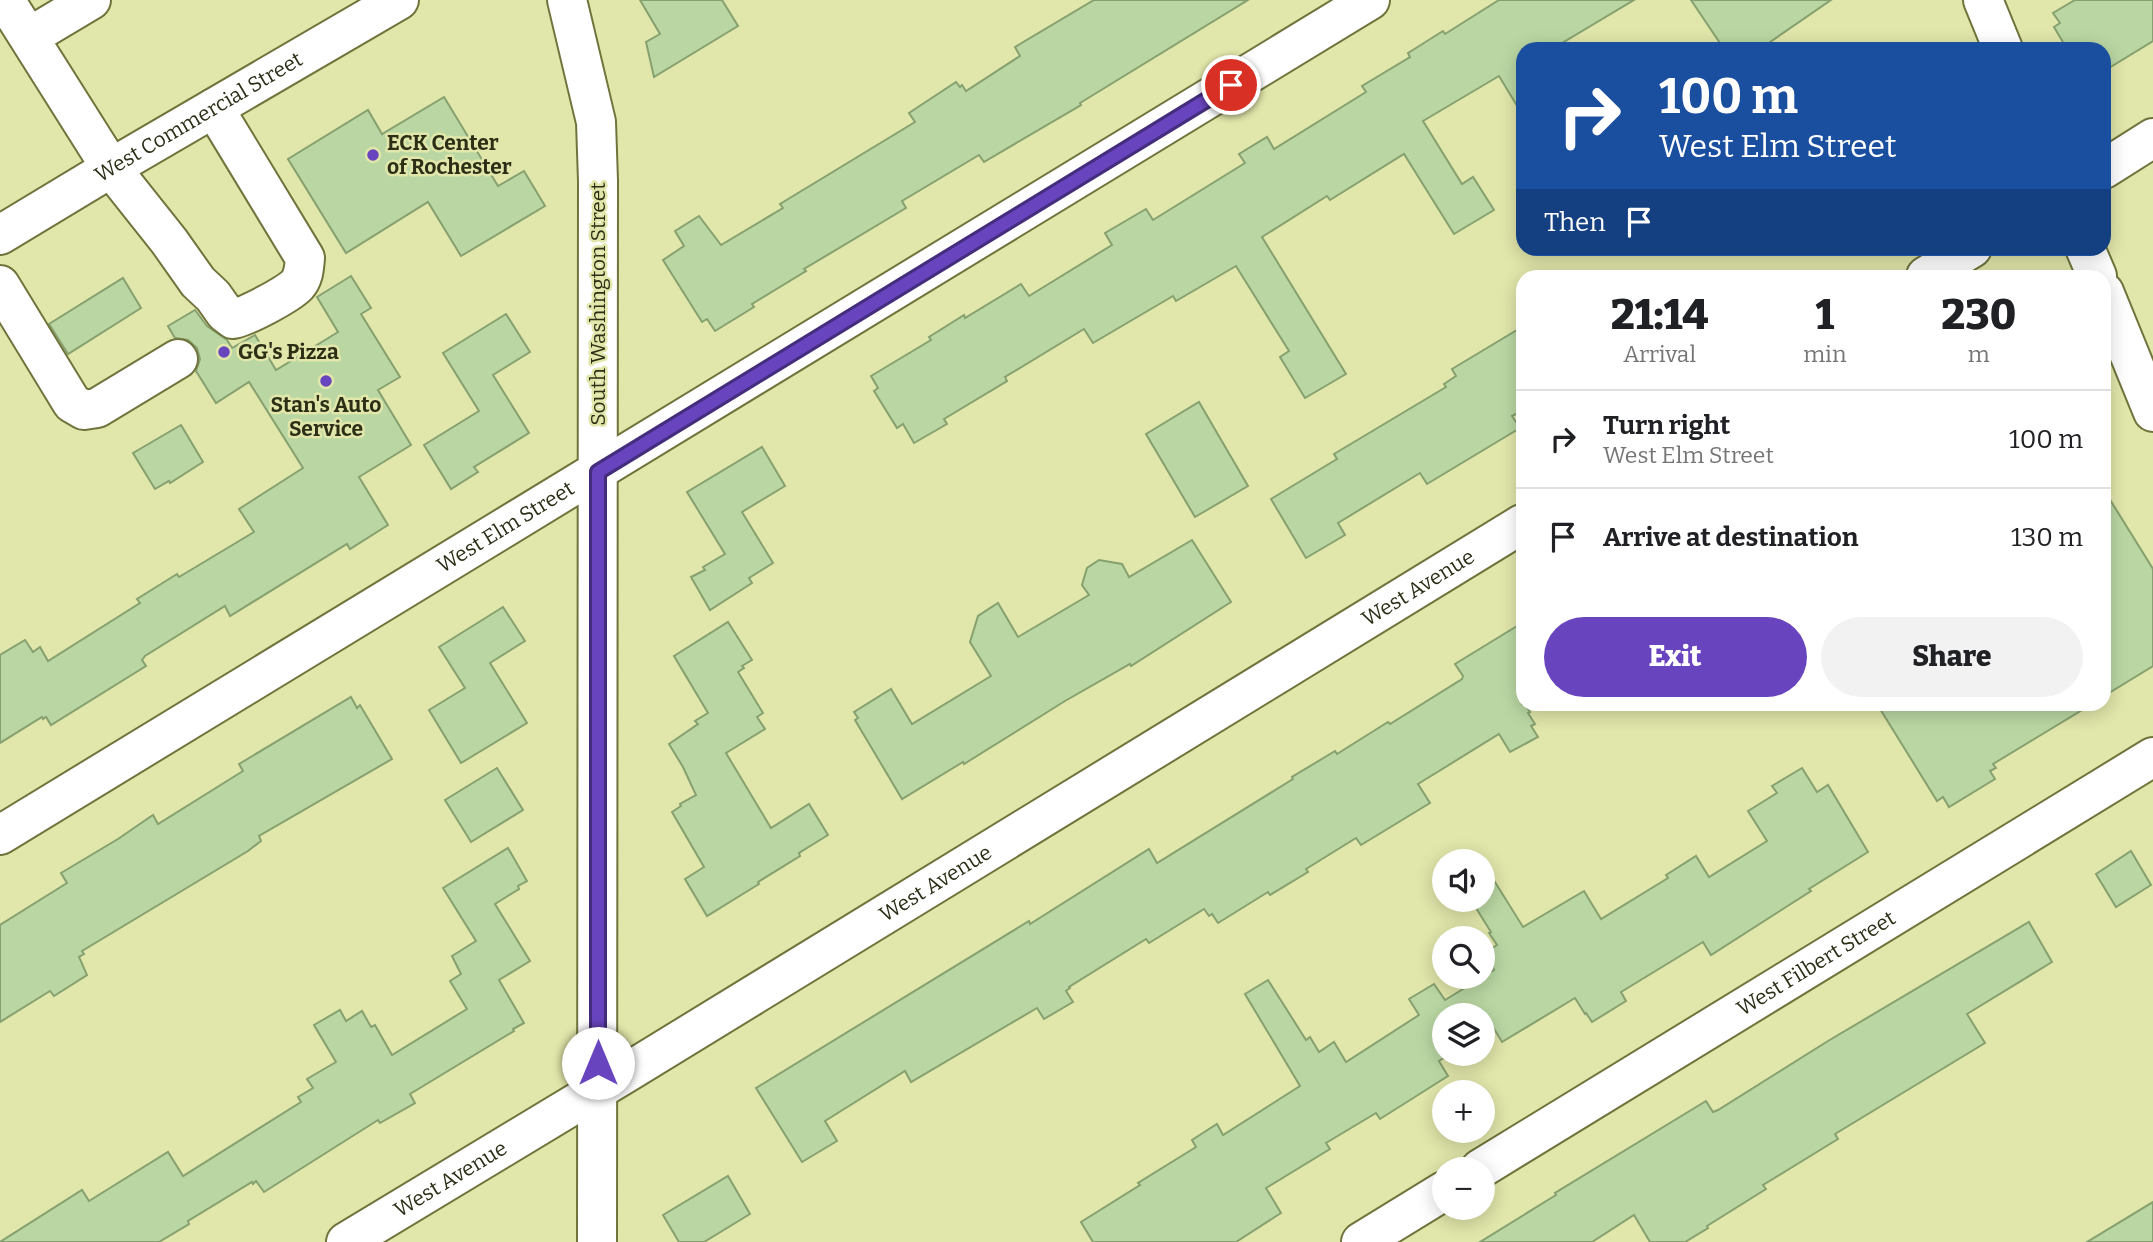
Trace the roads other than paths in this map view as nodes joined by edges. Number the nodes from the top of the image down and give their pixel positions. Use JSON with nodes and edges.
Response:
{"nodes":[{"id":1,"x":5,"y":0,"type":"edge"},
{"id":2,"x":91,"y":0,"type":"edge"},
{"id":3,"x":399,"y":0,"type":"edge"},
{"id":4,"x":567,"y":0,"type":"edge"},
{"id":5,"x":1370,"y":0,"type":"edge"},
{"id":6,"x":1983,"y":0,"type":"edge"},
{"id":7,"x":29,"y":37,"type":"junction"},
{"id":8,"x":2000,"y":42,"type":"edge"},
{"id":9,"x":214,"y":108,"type":"junction"},
{"id":10,"x":2153,"y":138,"type":"edge"},
{"id":11,"x":2111,"y":165,"type":"edge"},
{"id":12,"x":111,"y":168,"type":"junction"},
{"id":13,"x":0,"y":235,"type":"edge"},
{"id":14,"x":1959,"y":256,"type":"edge"},
{"id":15,"x":1936,"y":270,"type":"edge"},
{"id":16,"x":0,"y":285,"type":"edge"},
{"id":17,"x":2111,"y":309,"type":"edge"},
{"id":18,"x":178,"y":359,"type":"dead end"},
{"id":19,"x":2153,"y":412,"type":"edge"},
{"id":20,"x":598,"y":472,"type":"junction"},
{"id":21,"x":1516,"y":528,"type":"edge"},
{"id":22,"x":2153,"y":757,"type":"edge"},
{"id":23,"x":0,"y":835,"type":"edge"},
{"id":24,"x":598,"y":1090,"type":"junction"},
{"id":25,"x":1495,"y":1160,"type":"edge"},
{"id":26,"x":1432,"y":1198,"type":"edge"},
{"id":27,"x":346,"y":1242,"type":"edge"},
{"id":28,"x":597,"y":1242,"type":"edge"},
{"id":29,"x":1361,"y":1242,"type":"edge"}],
"edges":[{"from":1,"to":7,"type":"street"},
{"from":2,"to":7,"type":"street"},
{"from":3,"to":9,"type":"street","name":"West Commercial Street"},
{"from":4,"to":20,"type":"street","name":"South Washington Street"},
{"from":5,"to":20,"type":"street","name":"West Elm Street"},
{"from":6,"to":8,"type":"street"},
{"from":7,"to":12,"type":"street"},
{"from":9,"to":12,"type":"street","name":"West Commercial Street"},
{"from":9,"to":12,"type":"street"},
{"from":10,"to":11,"type":"street"},
{"from":12,"to":13,"type":"street","name":"West Commercial Street"},
{"from":14,"to":15,"type":"street"},
{"from":16,"to":18,"type":"street"},
{"from":17,"to":19,"type":"street"},
{"from":20,"to":23,"type":"street","name":"West Elm Street"},
{"from":20,"to":24,"type":"street","name":"South Washington Street"},
{"from":21,"to":24,"type":"street","name":"West Avenue"},
{"from":22,"to":25,"type":"street","name":"West Filbert Street"},
{"from":24,"to":27,"type":"street","name":"West Avenue"},
{"from":24,"to":28,"type":"street","name":"South Washington Street"},
{"from":26,"to":29,"type":"street"}]}
